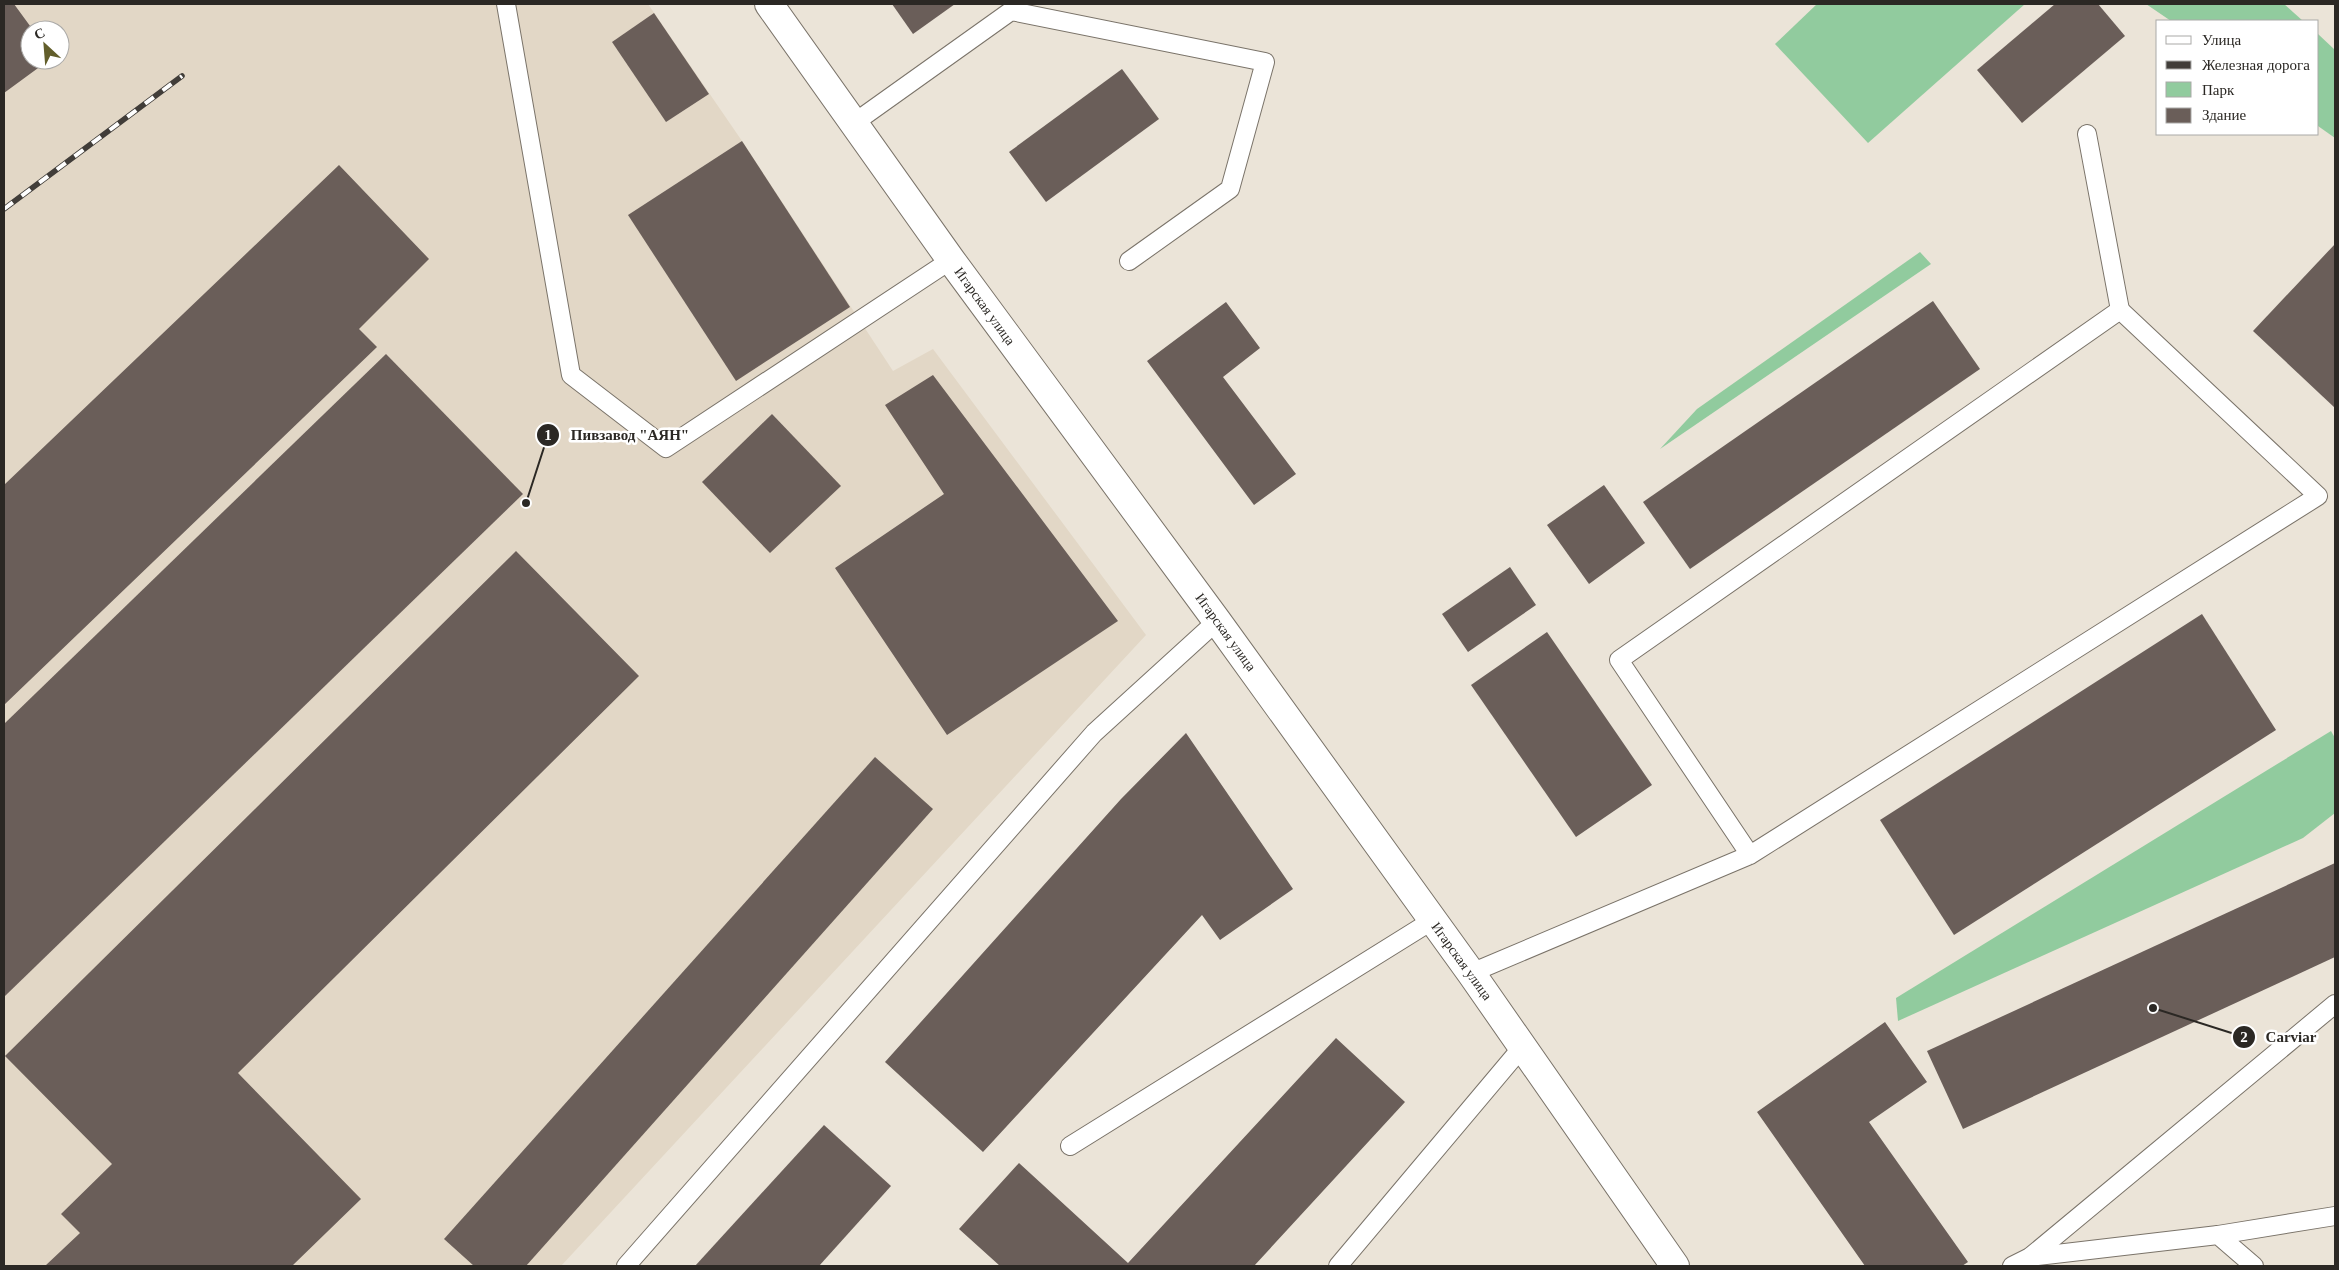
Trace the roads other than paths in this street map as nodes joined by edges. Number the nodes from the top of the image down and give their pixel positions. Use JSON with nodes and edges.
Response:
{"nodes":[{"id":1,"x":506,"y":4,"type":"edge"},
{"id":2,"x":769,"y":4,"type":"edge"},
{"id":3,"x":854,"y":123,"type":"junction"},
{"id":4,"x":2087,"y":134,"type":"dead end"},
{"id":5,"x":951,"y":260,"type":"junction"},
{"id":6,"x":1129,"y":262,"type":"dead end"},
{"id":7,"x":2120,"y":310,"type":"junction"},
{"id":8,"x":1217,"y":621,"type":"junction"},
{"id":9,"x":1750,"y":855,"type":"junction"},
{"id":10,"x":1433,"y":920,"type":"junction"},
{"id":11,"x":1471,"y":973,"type":"junction"},
{"id":12,"x":2335,"y":1004,"type":"edge"},
{"id":13,"x":1523,"y":1046,"type":"junction"},
{"id":14,"x":1070,"y":1146,"type":"dead end"},
{"id":15,"x":2335,"y":1216,"type":"edge"},
{"id":16,"x":2218,"y":1235,"type":"junction"},
{"id":17,"x":2030,"y":1256,"type":"junction"},
{"id":18,"x":626,"y":1266,"type":"edge"},
{"id":19,"x":1338,"y":1266,"type":"edge"},
{"id":20,"x":1675,"y":1266,"type":"edge"},
{"id":21,"x":2012,"y":1266,"type":"edge"},
{"id":22,"x":2254,"y":1266,"type":"edge"}],
"edges":[{"from":1,"to":5,"type":"lane"},
{"from":2,"to":3,"type":"street","name":"Игарская улица"},
{"from":3,"to":5,"type":"street","name":"Игарская улица"},
{"from":3,"to":6,"type":"lane"},
{"from":4,"to":7,"type":"lane"},
{"from":5,"to":8,"type":"street","name":"Игарская улица"},
{"from":7,"to":9,"type":"lane"},
{"from":7,"to":9,"type":"lane"},
{"from":8,"to":10,"type":"street","name":"Игарская улица"},
{"from":8,"to":18,"type":"lane"},
{"from":9,"to":11,"type":"lane"},
{"from":10,"to":11,"type":"street","name":"Игарская улица"},
{"from":10,"to":14,"type":"lane"},
{"from":11,"to":13,"type":"street","name":"Игарская улица"},
{"from":12,"to":17,"type":"lane"},
{"from":13,"to":19,"type":"lane"},
{"from":13,"to":20,"type":"street","name":"Игарская улица"},
{"from":15,"to":16,"type":"lane"},
{"from":16,"to":17,"type":"lane"},
{"from":16,"to":22,"type":"lane"},
{"from":17,"to":21,"type":"lane"}]}
